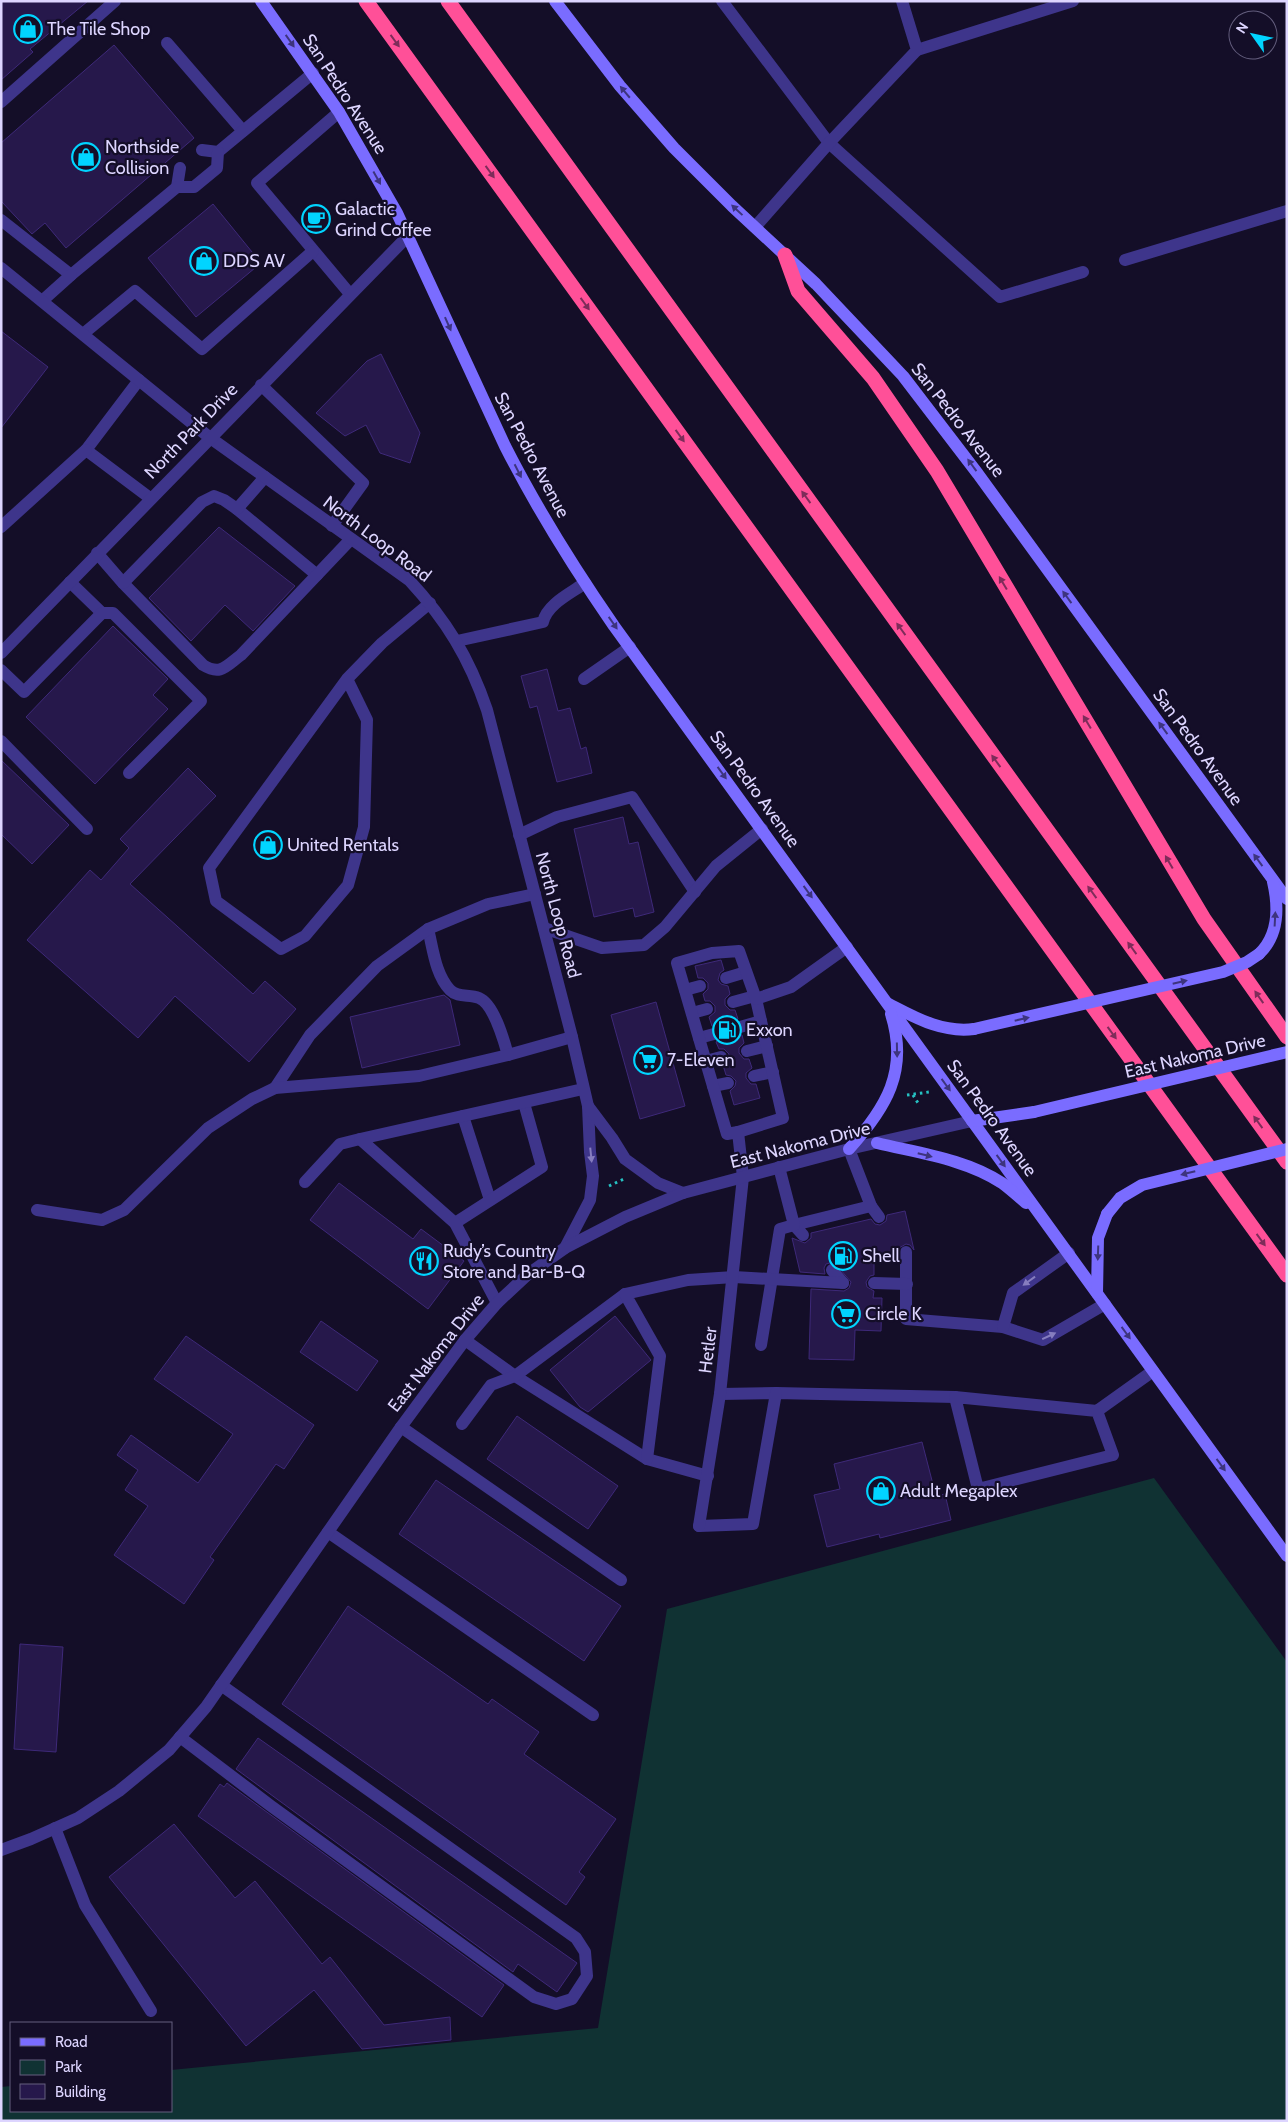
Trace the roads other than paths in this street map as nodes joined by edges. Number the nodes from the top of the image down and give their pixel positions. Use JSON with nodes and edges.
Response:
{"nodes":[{"id":1,"x":116,"y":1,"type":"edge"},
{"id":2,"x":261,"y":1,"type":"edge"},
{"id":3,"x":366,"y":1,"type":"edge"},
{"id":4,"x":448,"y":1,"type":"edge"},
{"id":5,"x":555,"y":1,"type":"edge"},
{"id":6,"x":722,"y":1,"type":"edge"},
{"id":7,"x":902,"y":1,"type":"edge"},
{"id":8,"x":1073,"y":1,"type":"edge"},
{"id":9,"x":166,"y":43,"type":"dead end"},
{"id":10,"x":917,"y":50,"type":"junction"},
{"id":11,"x":313,"y":73,"type":"junction"},
{"id":12,"x":1,"y":102,"type":"edge"},
{"id":13,"x":338,"y":112,"type":"junction"},
{"id":14,"x":243,"y":131,"type":"junction"},
{"id":15,"x":829,"y":143,"type":"junction"},
{"id":16,"x":202,"y":150,"type":"dead end"},
{"id":17,"x":218,"y":152,"type":"junction"},
{"id":18,"x":180,"y":168,"type":"dead end"},
{"id":19,"x":177,"y":187,"type":"junction"},
{"id":20,"x":1287,"y":211,"type":"edge"},
{"id":21,"x":1,"y":220,"type":"edge"},
{"id":22,"x":755,"y":227,"type":"junction"},
{"id":23,"x":408,"y":236,"type":"junction"},
{"id":24,"x":313,"y":251,"type":"junction"},
{"id":25,"x":785,"y":255,"type":"junction"},
{"id":26,"x":1125,"y":260,"type":"dead end"},
{"id":27,"x":1,"y":268,"type":"edge"},
{"id":28,"x":1083,"y":272,"type":"dead end"},
{"id":29,"x":71,"y":275,"type":"junction"},
{"id":30,"x":350,"y":294,"type":"junction"},
{"id":31,"x":42,"y":301,"type":"junction"},
{"id":32,"x":83,"y":334,"type":"junction"},
{"id":33,"x":139,"y":380,"type":"junction"},
{"id":34,"x":261,"y":385,"type":"junction"},
{"id":35,"x":209,"y":437,"type":"junction"},
{"id":36,"x":86,"y":450,"type":"junction"},
{"id":37,"x":265,"y":477,"type":"junction"},
{"id":38,"x":150,"y":498,"type":"junction"},
{"id":39,"x":237,"y":509,"type":"junction"},
{"id":40,"x":332,"y":526,"type":"junction"},
{"id":41,"x":1,"y":527,"type":"edge"},
{"id":42,"x":351,"y":539,"type":"junction"},
{"id":43,"x":97,"y":553,"type":"junction"},
{"id":44,"x":317,"y":575,"type":"junction"},
{"id":45,"x":70,"y":582,"type":"junction"},
{"id":46,"x":123,"y":583,"type":"junction"},
{"id":47,"x":585,"y":583,"type":"junction"},
{"id":48,"x":430,"y":603,"type":"junction"},
{"id":49,"x":102,"y":613,"type":"junction"},
{"id":50,"x":457,"y":641,"type":"junction"},
{"id":51,"x":630,"y":647,"type":"junction"},
{"id":52,"x":1,"y":653,"type":"edge"},
{"id":53,"x":1,"y":670,"type":"edge"},
{"id":54,"x":347,"y":679,"type":"junction"},
{"id":55,"x":584,"y":679,"type":"dead end"},
{"id":56,"x":1,"y":741,"type":"edge"},
{"id":57,"x":128,"y":773,"type":"dead end"},
{"id":58,"x":87,"y":829,"type":"dead end"},
{"id":59,"x":762,"y":829,"type":"junction"},
{"id":60,"x":519,"y":835,"type":"junction"},
{"id":61,"x":1273,"y":880,"type":"junction"},
{"id":62,"x":694,"y":892,"type":"junction"},
{"id":63,"x":535,"y":894,"type":"junction"},
{"id":64,"x":1287,"y":899,"type":"edge"},
{"id":65,"x":544,"y":928,"type":"junction"},
{"id":66,"x":428,"y":929,"type":"junction"},
{"id":67,"x":847,"y":946,"type":"junction"},
{"id":68,"x":746,"y":972,"type":"junction"},
{"id":69,"x":726,"y":978,"type":"dead end"},
{"id":70,"x":700,"y":986,"type":"dead end"},
{"id":71,"x":685,"y":990,"type":"junction"},
{"id":72,"x":755,"y":998,"type":"junction"},
{"id":73,"x":733,"y":1002,"type":"dead end"},
{"id":74,"x":887,"y":1003,"type":"junction"},
{"id":75,"x":707,"y":1009,"type":"dead end"},
{"id":76,"x":692,"y":1013,"type":"junction"},
{"id":77,"x":761,"y":1021,"type":"junction"},
{"id":78,"x":740,"y":1027,"type":"dead end"},
{"id":79,"x":714,"y":1034,"type":"dead end"},
{"id":80,"x":572,"y":1037,"type":"junction"},
{"id":81,"x":1287,"y":1037,"type":"edge"},
{"id":82,"x":699,"y":1038,"type":"junction"},
{"id":83,"x":767,"y":1046,"type":"junction"},
{"id":84,"x":747,"y":1051,"type":"dead end"},
{"id":85,"x":1287,"y":1052,"type":"edge"},
{"id":86,"x":508,"y":1055,"type":"junction"},
{"id":87,"x":721,"y":1058,"type":"dead end"},
{"id":88,"x":706,"y":1061,"type":"junction"},
{"id":89,"x":773,"y":1072,"type":"junction"},
{"id":90,"x":754,"y":1076,"type":"dead end"},
{"id":91,"x":728,"y":1083,"type":"dead end"},
{"id":92,"x":713,"y":1086,"type":"junction"},
{"id":93,"x":275,"y":1088,"type":"junction"},
{"id":94,"x":583,"y":1090,"type":"junction"},
{"id":95,"x":524,"y":1103,"type":"junction"},
{"id":96,"x":588,"y":1106,"type":"junction"},
{"id":97,"x":463,"y":1116,"type":"junction"},
{"id":98,"x":972,"y":1121,"type":"junction"},
{"id":99,"x":738,"y":1132,"type":"junction"},
{"id":100,"x":360,"y":1139,"type":"junction"},
{"id":101,"x":877,"y":1143,"type":"junction"},
{"id":102,"x":849,"y":1149,"type":"junction"},
{"id":103,"x":1287,"y":1149,"type":"edge"},
{"id":104,"x":1287,"y":1162,"type":"edge"},
{"id":105,"x":779,"y":1166,"type":"junction"},
{"id":106,"x":743,"y":1177,"type":"junction"},
{"id":107,"x":305,"y":1182,"type":"dead end"},
{"id":108,"x":683,"y":1193,"type":"junction"},
{"id":109,"x":490,"y":1200,"type":"junction"},
{"id":110,"x":871,"y":1206,"type":"junction"},
{"id":111,"x":37,"y":1210,"type":"dead end"},
{"id":112,"x":1041,"y":1215,"type":"junction"},
{"id":113,"x":879,"y":1217,"type":"dead end"},
{"id":114,"x":455,"y":1223,"type":"junction"},
{"id":115,"x":794,"y":1225,"type":"junction"},
{"id":116,"x":803,"y":1235,"type":"dead end"},
{"id":117,"x":565,"y":1248,"type":"junction"},
{"id":118,"x":906,"y":1252,"type":"dead end"},
{"id":119,"x":1069,"y":1253,"type":"junction"},
{"id":120,"x":832,"y":1270,"type":"dead end"},
{"id":121,"x":1287,"y":1275,"type":"edge"},
{"id":122,"x":734,"y":1277,"type":"junction"},
{"id":123,"x":771,"y":1280,"type":"junction"},
{"id":124,"x":874,"y":1283,"type":"dead end"},
{"id":125,"x":907,"y":1284,"type":"junction"},
{"id":126,"x":1097,"y":1293,"type":"junction"},
{"id":127,"x":625,"y":1294,"type":"junction"},
{"id":128,"x":497,"y":1303,"type":"junction"},
{"id":129,"x":1105,"y":1304,"type":"junction"},
{"id":130,"x":1003,"y":1328,"type":"junction"},
{"id":131,"x":465,"y":1340,"type":"junction"},
{"id":132,"x":761,"y":1345,"type":"dead end"},
{"id":133,"x":1153,"y":1371,"type":"junction"},
{"id":134,"x":514,"y":1376,"type":"junction"},
{"id":135,"x":776,"y":1393,"type":"junction"},
{"id":136,"x":720,"y":1394,"type":"junction"},
{"id":137,"x":955,"y":1397,"type":"junction"},
{"id":138,"x":1097,"y":1411,"type":"junction"},
{"id":139,"x":462,"y":1424,"type":"dead end"},
{"id":140,"x":401,"y":1427,"type":"junction"},
{"id":141,"x":647,"y":1459,"type":"junction"},
{"id":142,"x":708,"y":1476,"type":"junction"},
{"id":143,"x":328,"y":1532,"type":"junction"},
{"id":144,"x":1287,"y":1556,"type":"edge"},
{"id":145,"x":621,"y":1580,"type":"dead end"},
{"id":146,"x":221,"y":1686,"type":"junction"},
{"id":147,"x":593,"y":1715,"type":"dead end"},
{"id":148,"x":180,"y":1737,"type":"junction"},
{"id":149,"x":55,"y":1828,"type":"junction"},
{"id":150,"x":1,"y":1850,"type":"edge"},
{"id":151,"x":151,"y":2011,"type":"dead end"}],
"edges":[{"from":1,"to":12,"type":"street"},
{"from":2,"to":11,"type":"main road","name":"San Pedro Avenue","one_way":true},
{"from":3,"to":121,"type":"highway","one_way":true},
{"from":104,"to":4,"type":"highway","one_way":true},
{"from":22,"to":5,"type":"main road","name":"San Pedro Avenue","one_way":true},
{"from":6,"to":15,"type":"street"},
{"from":7,"to":10,"type":"street"},
{"from":8,"to":10,"type":"street"},
{"from":9,"to":14,"type":"street"},
{"from":10,"to":15,"type":"street"},
{"from":11,"to":13,"type":"main road","name":"San Pedro Avenue"},
{"from":11,"to":14,"type":"street"},
{"from":13,"to":23,"type":"main road","name":"San Pedro Avenue","one_way":true},
{"from":13,"to":24,"type":"street"},
{"from":14,"to":17,"type":"street"},
{"from":15,"to":22,"type":"street"},
{"from":15,"to":28,"type":"street"},
{"from":16,"to":17,"type":"street"},
{"from":17,"to":19,"type":"street"},
{"from":18,"to":19,"type":"street"},
{"from":19,"to":29,"type":"street"},
{"from":20,"to":26,"type":"street"},
{"from":21,"to":29,"type":"street"},
{"from":22,"to":25,"type":"main road","name":"San Pedro Avenue"},
{"from":23,"to":30,"type":"street","name":"North Park Drive"},
{"from":23,"to":47,"type":"main road","name":"San Pedro Avenue","one_way":true},
{"from":24,"to":30,"type":"street"},
{"from":24,"to":32,"type":"street"},
{"from":61,"to":25,"type":"main road","name":"San Pedro Avenue","one_way":true},
{"from":81,"to":25,"type":"highway","one_way":true},
{"from":27,"to":31,"type":"street","name":"North Loop Road"},
{"from":29,"to":31,"type":"street"},
{"from":30,"to":34,"type":"street","name":"North Park Drive"},
{"from":31,"to":32,"type":"street","name":"North Loop Road"},
{"from":32,"to":33,"type":"street","name":"North Loop Road"},
{"from":33,"to":35,"type":"street","name":"North Loop Road"},
{"from":33,"to":36,"type":"street"},
{"from":34,"to":35,"type":"street","name":"North Park Drive"},
{"from":34,"to":40,"type":"street"},
{"from":35,"to":37,"type":"street","name":"North Loop Road"},
{"from":35,"to":38,"type":"street","name":"North Park Drive"},
{"from":36,"to":38,"type":"street"},
{"from":36,"to":41,"type":"street"},
{"from":37,"to":39,"type":"street"},
{"from":37,"to":40,"type":"street","name":"North Loop Road"},
{"from":38,"to":43,"type":"street","name":"North Park Drive"},
{"from":39,"to":44,"type":"street"},
{"from":39,"to":46,"type":"street"},
{"from":40,"to":42,"type":"street","name":"North Loop Road"},
{"from":42,"to":44,"type":"street"},
{"from":42,"to":48,"type":"street","name":"North Loop Road"},
{"from":43,"to":45,"type":"street","name":"North Park Drive"},
{"from":43,"to":46,"type":"street"},
{"from":44,"to":46,"type":"street"},
{"from":45,"to":49,"type":"street"},
{"from":45,"to":52,"type":"street","name":"North Park Drive"},
{"from":47,"to":50,"type":"street"},
{"from":47,"to":51,"type":"main road","name":"San Pedro Avenue","one_way":true},
{"from":48,"to":50,"type":"street","name":"North Loop Road"},
{"from":48,"to":54,"type":"street"},
{"from":49,"to":53,"type":"street"},
{"from":49,"to":57,"type":"street"},
{"from":50,"to":60,"type":"street","name":"North Loop Road"},
{"from":51,"to":55,"type":"street"},
{"from":51,"to":59,"type":"main road","name":"San Pedro Avenue","one_way":true},
{"from":54,"to":54,"type":"street"},
{"from":56,"to":58,"type":"street"},
{"from":59,"to":62,"type":"street"},
{"from":59,"to":67,"type":"main road","name":"San Pedro Avenue","one_way":true},
{"from":60,"to":62,"type":"street"},
{"from":60,"to":63,"type":"street","name":"North Loop Road"},
{"from":61,"to":64,"type":"main road","name":"San Pedro Avenue"},
{"from":74,"to":61,"type":"main road","one_way":true,"bridge":true},
{"from":62,"to":65,"type":"street"},
{"from":63,"to":65,"type":"street","name":"North Loop Road"},
{"from":63,"to":66,"type":"street"},
{"from":65,"to":80,"type":"street","name":"North Loop Road"},
{"from":66,"to":86,"type":"street"},
{"from":66,"to":93,"type":"street"},
{"from":67,"to":72,"type":"street"},
{"from":67,"to":74,"type":"main road","name":"San Pedro Avenue"},
{"from":68,"to":69,"type":"street"},
{"from":68,"to":71,"type":"street"},
{"from":68,"to":72,"type":"street"},
{"from":70,"to":71,"type":"street"},
{"from":71,"to":76,"type":"street"},
{"from":72,"to":73,"type":"street"},
{"from":72,"to":77,"type":"street"},
{"from":74,"to":98,"type":"main road","name":"San Pedro Avenue","one_way":true},
{"from":74,"to":102,"type":"main road","one_way":true},
{"from":75,"to":76,"type":"street"},
{"from":76,"to":82,"type":"street"},
{"from":77,"to":78,"type":"street"},
{"from":77,"to":83,"type":"street"},
{"from":79,"to":82,"type":"street"},
{"from":80,"to":86,"type":"street"},
{"from":80,"to":94,"type":"street","name":"North Loop Road"},
{"from":82,"to":88,"type":"street"},
{"from":83,"to":84,"type":"street"},
{"from":83,"to":89,"type":"street"},
{"from":85,"to":98,"type":"main road","name":"East Nakoma Drive","bridge":true},
{"from":86,"to":93,"type":"street"},
{"from":87,"to":88,"type":"street"},
{"from":88,"to":92,"type":"street"},
{"from":89,"to":90,"type":"street"},
{"from":89,"to":99,"type":"street"},
{"from":91,"to":92,"type":"street"},
{"from":92,"to":99,"type":"street"},
{"from":93,"to":111,"type":"street"},
{"from":94,"to":95,"type":"street"},
{"from":94,"to":96,"type":"street","name":"North Loop Road"},
{"from":95,"to":97,"type":"street"},
{"from":95,"to":109,"type":"street"},
{"from":96,"to":108,"type":"street","name":"North Loop Road"},
{"from":96,"to":117,"type":"street","name":"North Loop Road","one_way":true},
{"from":97,"to":100,"type":"street"},
{"from":97,"to":109,"type":"street"},
{"from":98,"to":101,"type":"street","name":"East Nakoma Drive"},
{"from":98,"to":112,"type":"main road","name":"San Pedro Avenue","one_way":true},
{"from":99,"to":106,"type":"street","name":"Hetler"},
{"from":100,"to":107,"type":"street"},
{"from":100,"to":114,"type":"street"},
{"from":101,"to":102,"type":"street","name":"East Nakoma Drive"},
{"from":101,"to":112,"type":"main road","one_way":true},
{"from":102,"to":105,"type":"street","name":"East Nakoma Drive"},
{"from":102,"to":110,"type":"street"},
{"from":103,"to":126,"type":"main road","one_way":true,"bridge":true},
{"from":105,"to":106,"type":"street","name":"East Nakoma Drive"},
{"from":105,"to":115,"type":"street"},
{"from":106,"to":108,"type":"street","name":"East Nakoma Drive"},
{"from":106,"to":122,"type":"street","name":"Hetler"},
{"from":108,"to":117,"type":"street","name":"East Nakoma Drive"},
{"from":109,"to":114,"type":"street"},
{"from":110,"to":113,"type":"street"},
{"from":110,"to":115,"type":"street"},
{"from":112,"to":119,"type":"main road","name":"San Pedro Avenue"},
{"from":114,"to":128,"type":"street"},
{"from":115,"to":116,"type":"street"},
{"from":115,"to":123,"type":"street"},
{"from":117,"to":128,"type":"street","name":"East Nakoma Drive"},
{"from":118,"to":125,"type":"street"},
{"from":119,"to":126,"type":"main road","name":"San Pedro Avenue"},
{"from":119,"to":130,"type":"street","one_way":true},
{"from":120,"to":123,"type":"street"},
{"from":122,"to":123,"type":"street"},
{"from":122,"to":127,"type":"street"},
{"from":122,"to":136,"type":"street","name":"Hetler"},
{"from":123,"to":132,"type":"street"},
{"from":124,"to":125,"type":"street"},
{"from":125,"to":130,"type":"street"},
{"from":126,"to":129,"type":"main road","name":"San Pedro Avenue"},
{"from":127,"to":134,"type":"street"},
{"from":127,"to":141,"type":"street"},
{"from":128,"to":131,"type":"street","name":"East Nakoma Drive"},
{"from":130,"to":129,"type":"street","one_way":true},
{"from":129,"to":133,"type":"main road","name":"San Pedro Avenue","one_way":true},
{"from":131,"to":134,"type":"street"},
{"from":131,"to":140,"type":"street","name":"East Nakoma Drive"},
{"from":133,"to":138,"type":"street"},
{"from":133,"to":144,"type":"main road","name":"San Pedro Avenue","one_way":true},
{"from":134,"to":139,"type":"street"},
{"from":134,"to":141,"type":"street"},
{"from":135,"to":136,"type":"street"},
{"from":135,"to":137,"type":"street"},
{"from":135,"to":142,"type":"street","name":"Hetler"},
{"from":136,"to":142,"type":"street","name":"Hetler"},
{"from":137,"to":138,"type":"street"},
{"from":137,"to":138,"type":"street"},
{"from":140,"to":143,"type":"street","name":"East Nakoma Drive"},
{"from":140,"to":145,"type":"street"},
{"from":141,"to":142,"type":"street"},
{"from":143,"to":146,"type":"street","name":"East Nakoma Drive"},
{"from":143,"to":147,"type":"street"},
{"from":146,"to":148,"type":"street","name":"East Nakoma Drive"},
{"from":146,"to":148,"type":"street"},
{"from":148,"to":149,"type":"street","name":"East Nakoma Drive"},
{"from":149,"to":150,"type":"street","name":"East Nakoma Drive"},
{"from":149,"to":151,"type":"street"}]}
